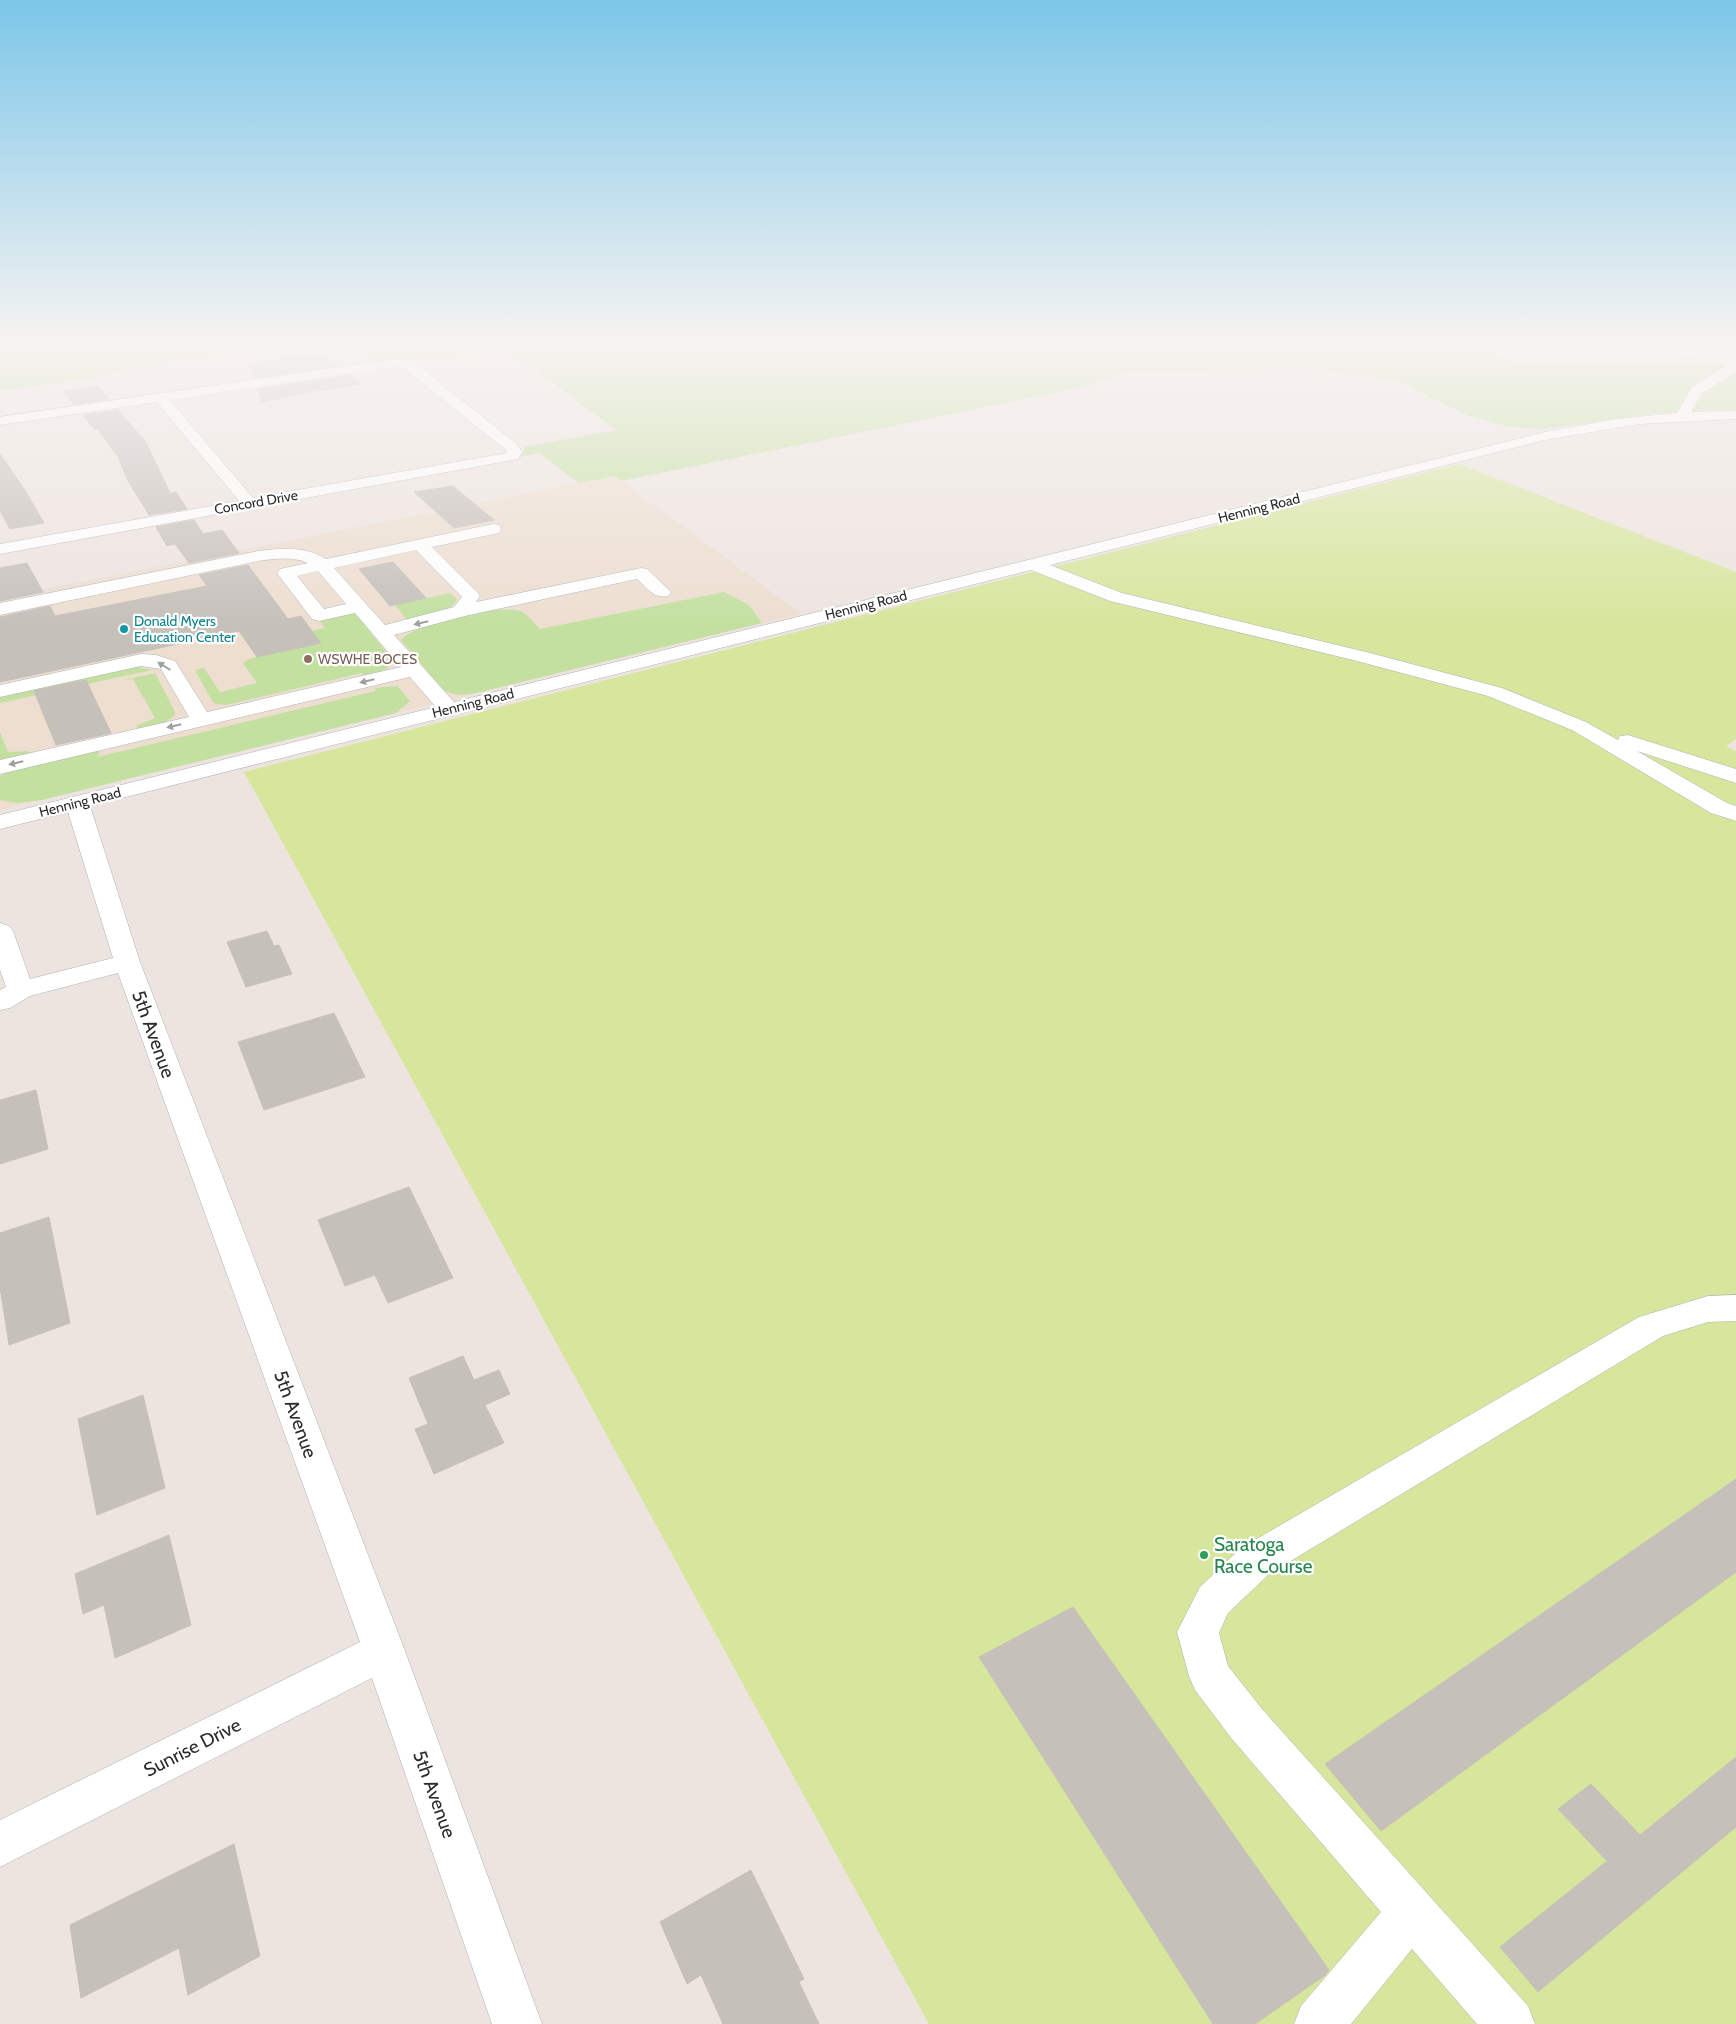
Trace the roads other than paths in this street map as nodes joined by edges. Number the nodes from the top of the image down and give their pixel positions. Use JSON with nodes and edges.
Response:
{"nodes":[{"id":1,"x":193,"y":436,"type":"edge"},
{"id":2,"x":499,"y":436,"type":"edge"},
{"id":3,"x":1542,"y":436,"type":"edge"},
{"id":4,"x":249,"y":503,"type":"junction"},
{"id":5,"x":493,"y":529,"type":"dead end"},
{"id":6,"x":420,"y":544,"type":"junction"},
{"id":7,"x":0,"y":549,"type":"edge"},
{"id":8,"x":1033,"y":564,"type":"junction"},
{"id":9,"x":322,"y":565,"type":"junction"},
{"id":10,"x":662,"y":592,"type":"dead end"},
{"id":11,"x":359,"y":607,"type":"junction"},
{"id":12,"x":0,"y":609,"type":"edge"},
{"id":13,"x":461,"y":611,"type":"junction"},
{"id":14,"x":381,"y":632,"type":"junction"},
{"id":15,"x":414,"y":670,"type":"junction"},
{"id":16,"x":0,"y":691,"type":"edge"},
{"id":17,"x":449,"y":709,"type":"junction"},
{"id":18,"x":200,"y":720,"type":"junction"},
{"id":19,"x":1579,"y":726,"type":"junction"},
{"id":20,"x":0,"y":767,"type":"edge"},
{"id":21,"x":1736,"y":776,"type":"edge"},
{"id":22,"x":77,"y":803,"type":"junction"},
{"id":23,"x":1736,"y":814,"type":"edge"},
{"id":24,"x":0,"y":822,"type":"edge"},
{"id":25,"x":0,"y":931,"type":"edge"},
{"id":26,"x":127,"y":962,"type":"junction"},
{"id":27,"x":10,"y":996,"type":"edge"},
{"id":28,"x":1736,"y":1308,"type":"edge"},
{"id":29,"x":384,"y":1651,"type":"junction"},
{"id":30,"x":0,"y":1844,"type":"edge"},
{"id":31,"x":1412,"y":1912,"type":"junction"},
{"id":32,"x":517,"y":2024,"type":"edge"},
{"id":33,"x":1319,"y":2024,"type":"edge"},
{"id":34,"x":1510,"y":2024,"type":"edge"}],
"edges":[{"from":1,"to":4,"type":"street"},
{"from":2,"to":4,"type":"street","name":"Concord Drive"},
{"from":3,"to":8,"type":"street","name":"Henning Road"},
{"from":4,"to":7,"type":"street","name":"Concord Drive"},
{"from":5,"to":6,"type":"street"},
{"from":6,"to":9,"type":"street"},
{"from":6,"to":13,"type":"street"},
{"from":8,"to":17,"type":"street","name":"Henning Road"},
{"from":8,"to":19,"type":"street"},
{"from":9,"to":11,"type":"street"},
{"from":9,"to":11,"type":"street"},
{"from":9,"to":12,"type":"street"},
{"from":10,"to":13,"type":"street"},
{"from":11,"to":14,"type":"street"},
{"from":13,"to":14,"type":"street","one_way":true},
{"from":14,"to":15,"type":"street"},
{"from":15,"to":17,"type":"street"},
{"from":15,"to":18,"type":"street","one_way":true},
{"from":18,"to":16,"type":"street","one_way":true},
{"from":17,"to":22,"type":"street","name":"Henning Road"},
{"from":18,"to":20,"type":"street","one_way":true},
{"from":19,"to":21,"type":"street"},
{"from":19,"to":23,"type":"street"},
{"from":22,"to":24,"type":"street","name":"Henning Road"},
{"from":22,"to":26,"type":"street","name":"5th Avenue"},
{"from":25,"to":27,"type":"street"},
{"from":26,"to":27,"type":"street"},
{"from":26,"to":29,"type":"street","name":"5th Avenue"},
{"from":28,"to":31,"type":"street"},
{"from":29,"to":30,"type":"street","name":"Sunrise Drive"},
{"from":29,"to":32,"type":"street","name":"5th Avenue"},
{"from":31,"to":33,"type":"street"},
{"from":31,"to":34,"type":"street"}]}
